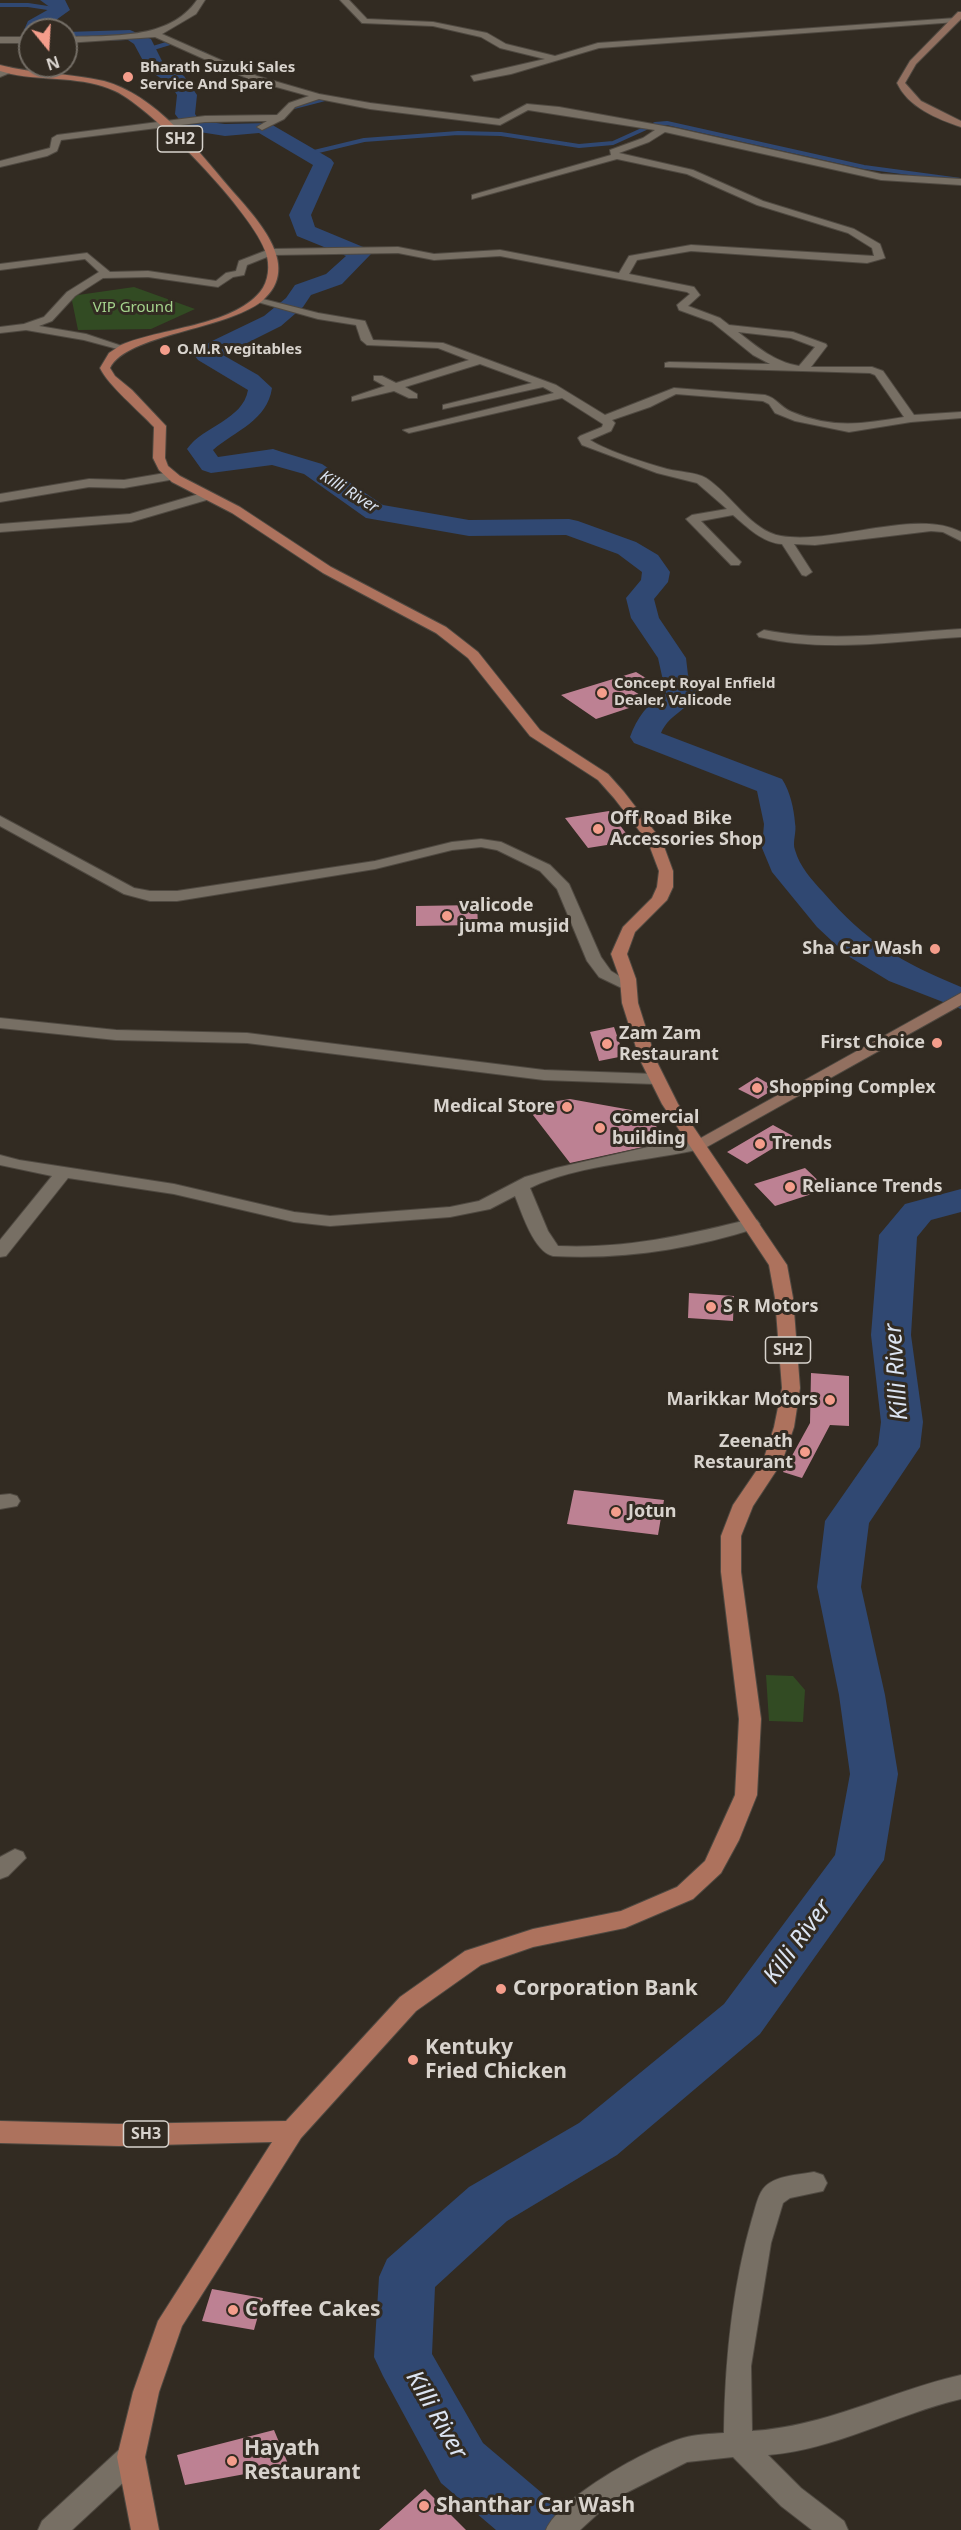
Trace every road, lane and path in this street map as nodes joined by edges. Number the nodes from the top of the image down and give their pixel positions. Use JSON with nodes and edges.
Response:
{"nodes":[{"id":1,"x":201,"y":0,"type":"edge"},
{"id":2,"x":344,"y":0,"type":"edge"},
{"id":3,"x":958,"y":17,"type":"edge"},
{"id":4,"x":156,"y":34,"type":"junction"},
{"id":5,"x":78,"y":39,"type":"edge"},
{"id":6,"x":0,"y":40,"type":"edge"},
{"id":7,"x":18,"y":40,"type":"edge"},
{"id":8,"x":555,"y":58,"type":"junction"},
{"id":9,"x":3,"y":71,"type":"edge"},
{"id":10,"x":474,"y":78,"type":"dead end"},
{"id":11,"x":318,"y":96,"type":"junction"},
{"id":12,"x":281,"y":117,"type":"junction"},
{"id":13,"x":164,"y":124,"type":"junction"},
{"id":14,"x":961,"y":124,"type":"edge"},
{"id":15,"x":262,"y":127,"type":"dead end"},
{"id":16,"x":655,"y":128,"type":"junction"},
{"id":17,"x":617,"y":156,"type":"junction"},
{"id":18,"x":0,"y":164,"type":"edge"},
{"id":19,"x":961,"y":182,"type":"edge"},
{"id":20,"x":475,"y":197,"type":"dead end"},
{"id":21,"x":270,"y":252,"type":"junction"},
{"id":22,"x":0,"y":267,"type":"edge"},
{"id":23,"x":108,"y":275,"type":"junction"},
{"id":24,"x":622,"y":277,"type":"junction"},
{"id":25,"x":259,"y":301,"type":"junction"},
{"id":26,"x":0,"y":322,"type":"edge"},
{"id":27,"x":26,"y":327,"type":"junction"},
{"id":28,"x":726,"y":328,"type":"junction"},
{"id":29,"x":0,"y":330,"type":"edge"},
{"id":30,"x":121,"y":349,"type":"junction"},
{"id":31,"x":481,"y":360,"type":"junction"},
{"id":32,"x":669,"y":365,"type":"dead end"},
{"id":33,"x":785,"y":367,"type":"junction"},
{"id":34,"x":802,"y":370,"type":"junction"},
{"id":35,"x":378,"y":378,"type":"dead end"},
{"id":36,"x":543,"y":384,"type":"junction"},
{"id":37,"x":395,"y":388,"type":"junction"},
{"id":38,"x":566,"y":394,"type":"junction"},
{"id":39,"x":413,"y":396,"type":"dead end"},
{"id":40,"x":356,"y":399,"type":"dead end"},
{"id":41,"x":447,"y":407,"type":"dead end"},
{"id":42,"x":961,"y":415,"type":"edge"},
{"id":43,"x":605,"y":419,"type":"junction"},
{"id":44,"x":911,"y":419,"type":"junction"},
{"id":45,"x":409,"y":430,"type":"dead end"},
{"id":46,"x":171,"y":476,"type":"junction"},
{"id":47,"x":206,"y":496,"type":"junction"},
{"id":48,"x":0,"y":498,"type":"edge"},
{"id":49,"x":737,"y":511,"type":"junction"},
{"id":50,"x":0,"y":528,"type":"edge"},
{"id":51,"x":961,"y":537,"type":"edge"},
{"id":52,"x":786,"y":541,"type":"junction"},
{"id":53,"x":735,"y":562,"type":"dead end"},
{"id":54,"x":806,"y":572,"type":"dead end"},
{"id":55,"x":961,"y":633,"type":"edge"},
{"id":56,"x":764,"y":634,"type":"dead end"},
{"id":57,"x":0,"y":820,"type":"edge"},
{"id":58,"x":628,"y":986,"type":"junction"},
{"id":59,"x":961,"y":998,"type":"edge"},
{"id":60,"x":0,"y":1023,"type":"edge"},
{"id":61,"x":655,"y":1079,"type":"junction"},
{"id":62,"x":699,"y":1144,"type":"junction"},
{"id":63,"x":0,"y":1160,"type":"edge"},
{"id":64,"x":64,"y":1172,"type":"junction"},
{"id":65,"x":520,"y":1186,"type":"junction"},
{"id":66,"x":751,"y":1224,"type":"junction"},
{"id":67,"x":0,"y":1252,"type":"edge"},
{"id":68,"x":292,"y":2131,"type":"junction"},
{"id":69,"x":0,"y":2132,"type":"edge"},
{"id":70,"x":814,"y":2183,"type":"dead end"},
{"id":71,"x":961,"y":2387,"type":"edge"},
{"id":72,"x":738,"y":2444,"type":"junction"},
{"id":73,"x":131,"y":2457,"type":"junction"},
{"id":74,"x":52,"y":2530,"type":"edge"},
{"id":75,"x":145,"y":2530,"type":"edge"},
{"id":76,"x":560,"y":2530,"type":"edge"},
{"id":77,"x":834,"y":2530,"type":"edge"}],
"edges":[{"from":1,"to":4,"type":"street"},
{"from":2,"to":8,"type":"street"},
{"from":3,"to":8,"type":"street"},
{"from":3,"to":14,"type":"main road"},
{"from":4,"to":5,"type":"street"},
{"from":4,"to":11,"type":"street"},
{"from":6,"to":7,"type":"street"},
{"from":8,"to":10,"type":"street"},
{"from":9,"to":13,"type":"main road","number":"SH2"},
{"from":11,"to":12,"type":"street"},
{"from":11,"to":16,"type":"street"},
{"from":12,"to":13,"type":"street"},
{"from":12,"to":15,"type":"street"},
{"from":13,"to":18,"type":"street"},
{"from":13,"to":21,"type":"main road","number":"SH2"},
{"from":16,"to":17,"type":"street"},
{"from":16,"to":19,"type":"street"},
{"from":17,"to":20,"type":"street"},
{"from":17,"to":24,"type":"street"},
{"from":21,"to":23,"type":"street"},
{"from":21,"to":24,"type":"street"},
{"from":21,"to":25,"type":"main road","number":"SH2"},
{"from":22,"to":23,"type":"street"},
{"from":23,"to":27,"type":"street"},
{"from":24,"to":28,"type":"street"},
{"from":25,"to":30,"type":"main road"},
{"from":25,"to":31,"type":"street"},
{"from":26,"to":27,"type":"street"},
{"from":27,"to":29,"type":"street"},
{"from":27,"to":30,"type":"street"},
{"from":28,"to":33,"type":"street"},
{"from":28,"to":34,"type":"street"},
{"from":30,"to":46,"type":"main road"},
{"from":31,"to":36,"type":"street"},
{"from":31,"to":37,"type":"street"},
{"from":32,"to":33,"type":"street"},
{"from":33,"to":34,"type":"street"},
{"from":34,"to":44,"type":"street"},
{"from":35,"to":37,"type":"street"},
{"from":36,"to":38,"type":"street"},
{"from":36,"to":41,"type":"street"},
{"from":37,"to":39,"type":"street"},
{"from":37,"to":40,"type":"street"},
{"from":38,"to":43,"type":"street"},
{"from":38,"to":45,"type":"street"},
{"from":42,"to":44,"type":"street"},
{"from":43,"to":44,"type":"street"},
{"from":43,"to":49,"type":"street"},
{"from":46,"to":47,"type":"main road","number":"SH2"},
{"from":46,"to":48,"type":"street"},
{"from":47,"to":50,"type":"street"},
{"from":47,"to":58,"type":"main road","number":"SH2"},
{"from":49,"to":52,"type":"street"},
{"from":49,"to":53,"type":"street"},
{"from":51,"to":52,"type":"street"},
{"from":52,"to":54,"type":"street"},
{"from":55,"to":56,"type":"street"},
{"from":57,"to":58,"type":"street"},
{"from":58,"to":61,"type":"main road","number":"SH2"},
{"from":59,"to":62,"type":"main road"},
{"from":60,"to":61,"type":"street"},
{"from":61,"to":62,"type":"main road","number":"SH2"},
{"from":62,"to":65,"type":"street"},
{"from":62,"to":66,"type":"main road","number":"SH2"},
{"from":63,"to":64,"type":"street"},
{"from":64,"to":65,"type":"street"},
{"from":64,"to":67,"type":"street"},
{"from":65,"to":66,"type":"street"},
{"from":66,"to":68,"type":"main road","number":"SH2"},
{"from":68,"to":69,"type":"main road","number":"SH3"},
{"from":68,"to":73,"type":"main road","number":"SH2"},
{"from":70,"to":72,"type":"street"},
{"from":71,"to":72,"type":"street"},
{"from":72,"to":76,"type":"street"},
{"from":72,"to":77,"type":"street"},
{"from":73,"to":74,"type":"street"},
{"from":73,"to":75,"type":"main road","number":"SH2"}]}
